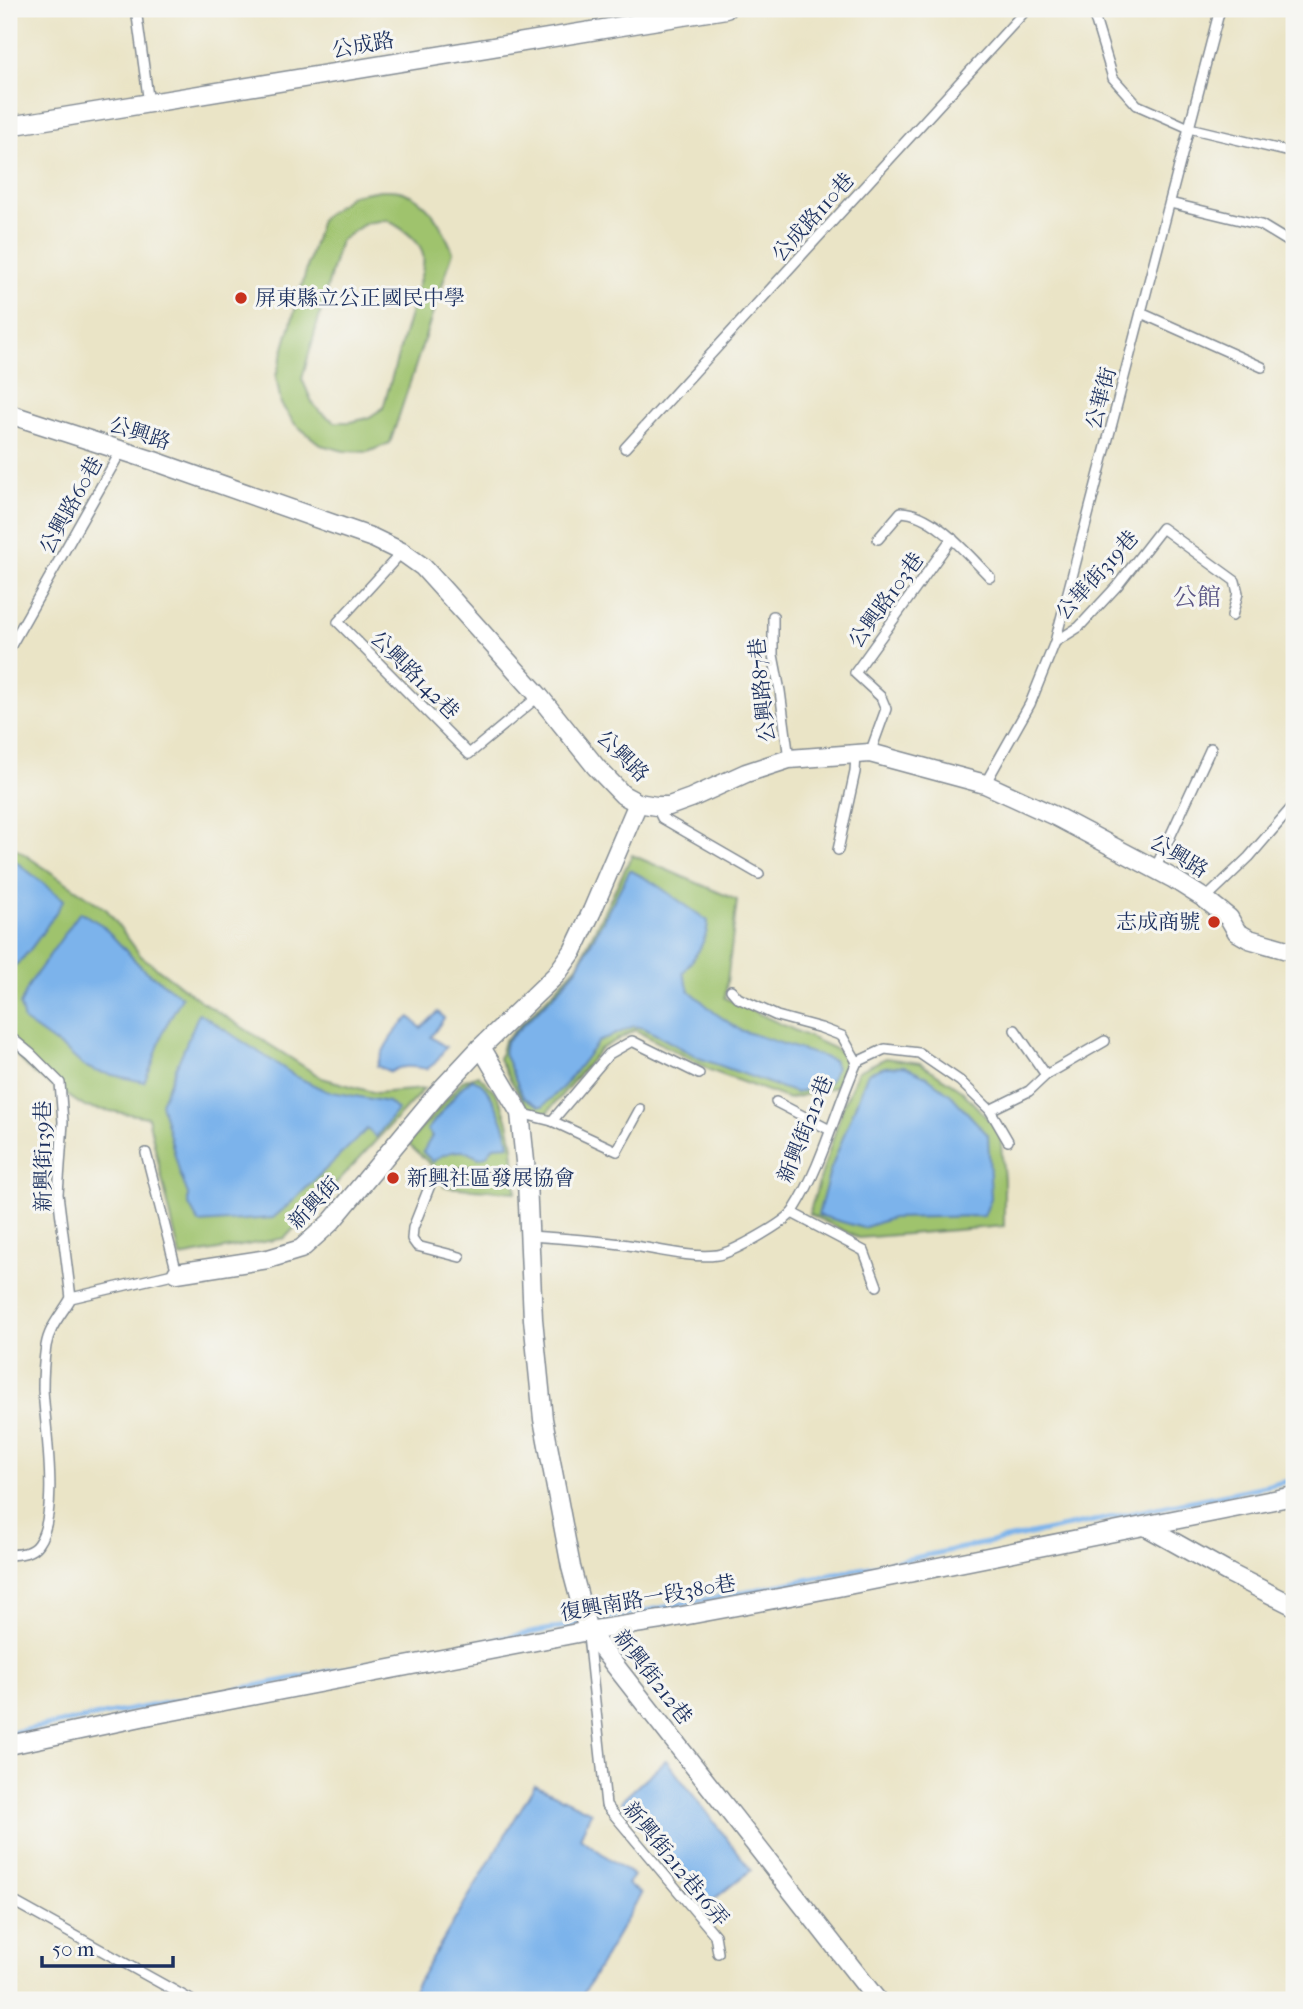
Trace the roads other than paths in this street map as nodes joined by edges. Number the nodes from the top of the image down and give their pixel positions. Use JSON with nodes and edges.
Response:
{"nodes":[{"id":1,"x":136,"y":9,"type":"edge"},
{"id":2,"x":726,"y":9,"type":"edge"},
{"id":3,"x":1027,"y":9,"type":"edge"},
{"id":4,"x":1093,"y":9,"type":"edge"},
{"id":5,"x":1220,"y":9,"type":"edge"},
{"id":6,"x":149,"y":104,"type":"junction"},
{"id":7,"x":9,"y":126,"type":"edge"},
{"id":8,"x":1189,"y":128,"type":"junction"},
{"id":9,"x":1294,"y":153,"type":"edge"},
{"id":10,"x":1170,"y":203,"type":"junction"},
{"id":11,"x":1294,"y":245,"type":"edge"},
{"id":12,"x":1141,"y":313,"type":"junction"},
{"id":13,"x":1262,"y":367,"type":"dead end"},
{"id":14,"x":9,"y":414,"type":"edge"},
{"id":15,"x":625,"y":448,"type":"dead end"},
{"id":16,"x":121,"y":451,"type":"junction"},
{"id":17,"x":952,"y":538,"type":"junction"},
{"id":18,"x":878,"y":539,"type":"dead end"},
{"id":19,"x":402,"y":552,"type":"junction"},
{"id":20,"x":990,"y":577,"type":"dead end"},
{"id":21,"x":773,"y":616,"type":"dead end"},
{"id":22,"x":1232,"y":616,"type":"dead end"},
{"id":23,"x":1055,"y":642,"type":"junction"},
{"id":24,"x":9,"y":649,"type":"edge"},
{"id":25,"x":539,"y":696,"type":"junction"},
{"id":26,"x":1211,"y":748,"type":"dead end"},
{"id":27,"x":863,"y":753,"type":"junction"},
{"id":28,"x":789,"y":759,"type":"junction"},
{"id":29,"x":985,"y":784,"type":"junction"},
{"id":30,"x":647,"y":805,"type":"junction"},
{"id":31,"x":1294,"y":805,"type":"edge"},
{"id":32,"x":838,"y":849,"type":"dead end"},
{"id":33,"x":1156,"y":867,"type":"junction"},
{"id":34,"x":759,"y":874,"type":"dead end"},
{"id":35,"x":1205,"y":899,"type":"junction"},
{"id":36,"x":1294,"y":951,"type":"edge"},
{"id":37,"x":731,"y":990,"type":"dead end"},
{"id":38,"x":1015,"y":1030,"type":"dead end"},
{"id":39,"x":9,"y":1036,"type":"edge"},
{"id":40,"x":1104,"y":1041,"type":"dead end"},
{"id":41,"x":481,"y":1047,"type":"junction"},
{"id":42,"x":857,"y":1062,"type":"junction"},
{"id":43,"x":699,"y":1074,"type":"dead end"},
{"id":44,"x":1046,"y":1075,"type":"junction"},
{"id":45,"x":776,"y":1102,"type":"dead end"},
{"id":46,"x":639,"y":1109,"type":"dead end"},
{"id":47,"x":990,"y":1110,"type":"junction"},
{"id":48,"x":520,"y":1114,"type":"junction"},
{"id":49,"x":552,"y":1121,"type":"junction"},
{"id":50,"x":830,"y":1130,"type":"junction"},
{"id":51,"x":1008,"y":1141,"type":"dead end"},
{"id":52,"x":146,"y":1153,"type":"dead end"},
{"id":53,"x":527,"y":1181,"type":"junction"},
{"id":54,"x":792,"y":1213,"type":"junction"},
{"id":55,"x":530,"y":1236,"type":"junction"},
{"id":56,"x":460,"y":1257,"type":"dead end"},
{"id":57,"x":177,"y":1273,"type":"junction"},
{"id":58,"x":877,"y":1286,"type":"dead end"},
{"id":59,"x":71,"y":1298,"type":"junction"},
{"id":60,"x":1294,"y":1496,"type":"edge"},
{"id":61,"x":1145,"y":1526,"type":"junction"},
{"id":62,"x":9,"y":1555,"type":"edge"},
{"id":63,"x":1294,"y":1606,"type":"edge"},
{"id":64,"x":588,"y":1631,"type":"junction"},
{"id":65,"x":9,"y":1745,"type":"edge"},
{"id":66,"x":9,"y":1899,"type":"edge"},
{"id":67,"x":718,"y":1953,"type":"dead end"},
{"id":68,"x":191,"y":2000,"type":"edge"},
{"id":69,"x":877,"y":2000,"type":"edge"}],
"edges":[{"from":1,"to":6,"type":"lane"},
{"from":2,"to":6,"type":"street","name":"公成路"},
{"from":3,"to":15,"type":"lane","name":"公成路110巷"},
{"from":4,"to":8,"type":"lane"},
{"from":5,"to":8,"type":"lane","name":"公華街"},
{"from":6,"to":7,"type":"street","name":"公成路"},
{"from":8,"to":9,"type":"lane"},
{"from":8,"to":10,"type":"lane","name":"公華街"},
{"from":10,"to":11,"type":"lane"},
{"from":10,"to":12,"type":"lane","name":"公華街"},
{"from":12,"to":13,"type":"lane"},
{"from":12,"to":23,"type":"lane","name":"公華街"},
{"from":14,"to":16,"type":"street","name":"公興路"},
{"from":16,"to":19,"type":"street","name":"公興路"},
{"from":16,"to":24,"type":"lane","name":"公興路60巷"},
{"from":17,"to":18,"type":"lane"},
{"from":17,"to":20,"type":"lane"},
{"from":17,"to":27,"type":"lane","name":"公興路103巷"},
{"from":19,"to":25,"type":"street","name":"公興路"},
{"from":19,"to":25,"type":"lane","name":"公興路142巷"},
{"from":21,"to":28,"type":"lane","name":"公興路87巷"},
{"from":22,"to":23,"type":"lane","name":"公華街319巷"},
{"from":23,"to":29,"type":"lane","name":"公華街"},
{"from":25,"to":30,"type":"street","name":"公興路"},
{"from":26,"to":33,"type":"lane"},
{"from":27,"to":28,"type":"street","name":"公興路"},
{"from":27,"to":29,"type":"street","name":"公興路"},
{"from":27,"to":32,"type":"lane"},
{"from":28,"to":30,"type":"street","name":"公興路"},
{"from":29,"to":33,"type":"street","name":"公興路"},
{"from":30,"to":34,"type":"lane"},
{"from":30,"to":41,"type":"street","name":"新興街"},
{"from":31,"to":35,"type":"lane"},
{"from":33,"to":35,"type":"street","name":"公興路"},
{"from":35,"to":36,"type":"street","name":"公興路"},
{"from":37,"to":42,"type":"lane"},
{"from":38,"to":44,"type":"lane"},
{"from":39,"to":59,"type":"lane","name":"新興街139巷"},
{"from":40,"to":44,"type":"lane"},
{"from":41,"to":48,"type":"street","name":"新興街212巷"},
{"from":41,"to":57,"type":"street","name":"新興街"},
{"from":42,"to":47,"type":"lane","name":"新興街212巷"},
{"from":42,"to":50,"type":"lane","name":"新興街212巷"},
{"from":43,"to":49,"type":"lane"},
{"from":44,"to":47,"type":"lane"},
{"from":45,"to":50,"type":"lane"},
{"from":46,"to":49,"type":"lane"},
{"from":47,"to":51,"type":"lane","name":"新興街212巷"},
{"from":48,"to":49,"type":"lane"},
{"from":48,"to":53,"type":"street","name":"新興街212巷"},
{"from":50,"to":54,"type":"lane","name":"新興街212巷"},
{"from":52,"to":57,"type":"lane"},
{"from":53,"to":55,"type":"street","name":"新興街212巷"},
{"from":53,"to":56,"type":"lane"},
{"from":54,"to":55,"type":"lane","name":"新興街212巷"},
{"from":54,"to":58,"type":"lane"},
{"from":55,"to":64,"type":"street","name":"新興街212巷"},
{"from":57,"to":59,"type":"lane","name":"新興街"},
{"from":59,"to":62,"type":"lane"},
{"from":60,"to":61,"type":"street","name":"復興南路一段380巷"},
{"from":61,"to":63,"type":"street"},
{"from":61,"to":64,"type":"street","name":"復興南路一段380巷"},
{"from":64,"to":65,"type":"street","name":"復興南路一段380巷"},
{"from":64,"to":67,"type":"lane","name":"新興街212巷16弄"},
{"from":64,"to":69,"type":"street","name":"新興街212巷"},
{"from":66,"to":68,"type":"lane"}]}
